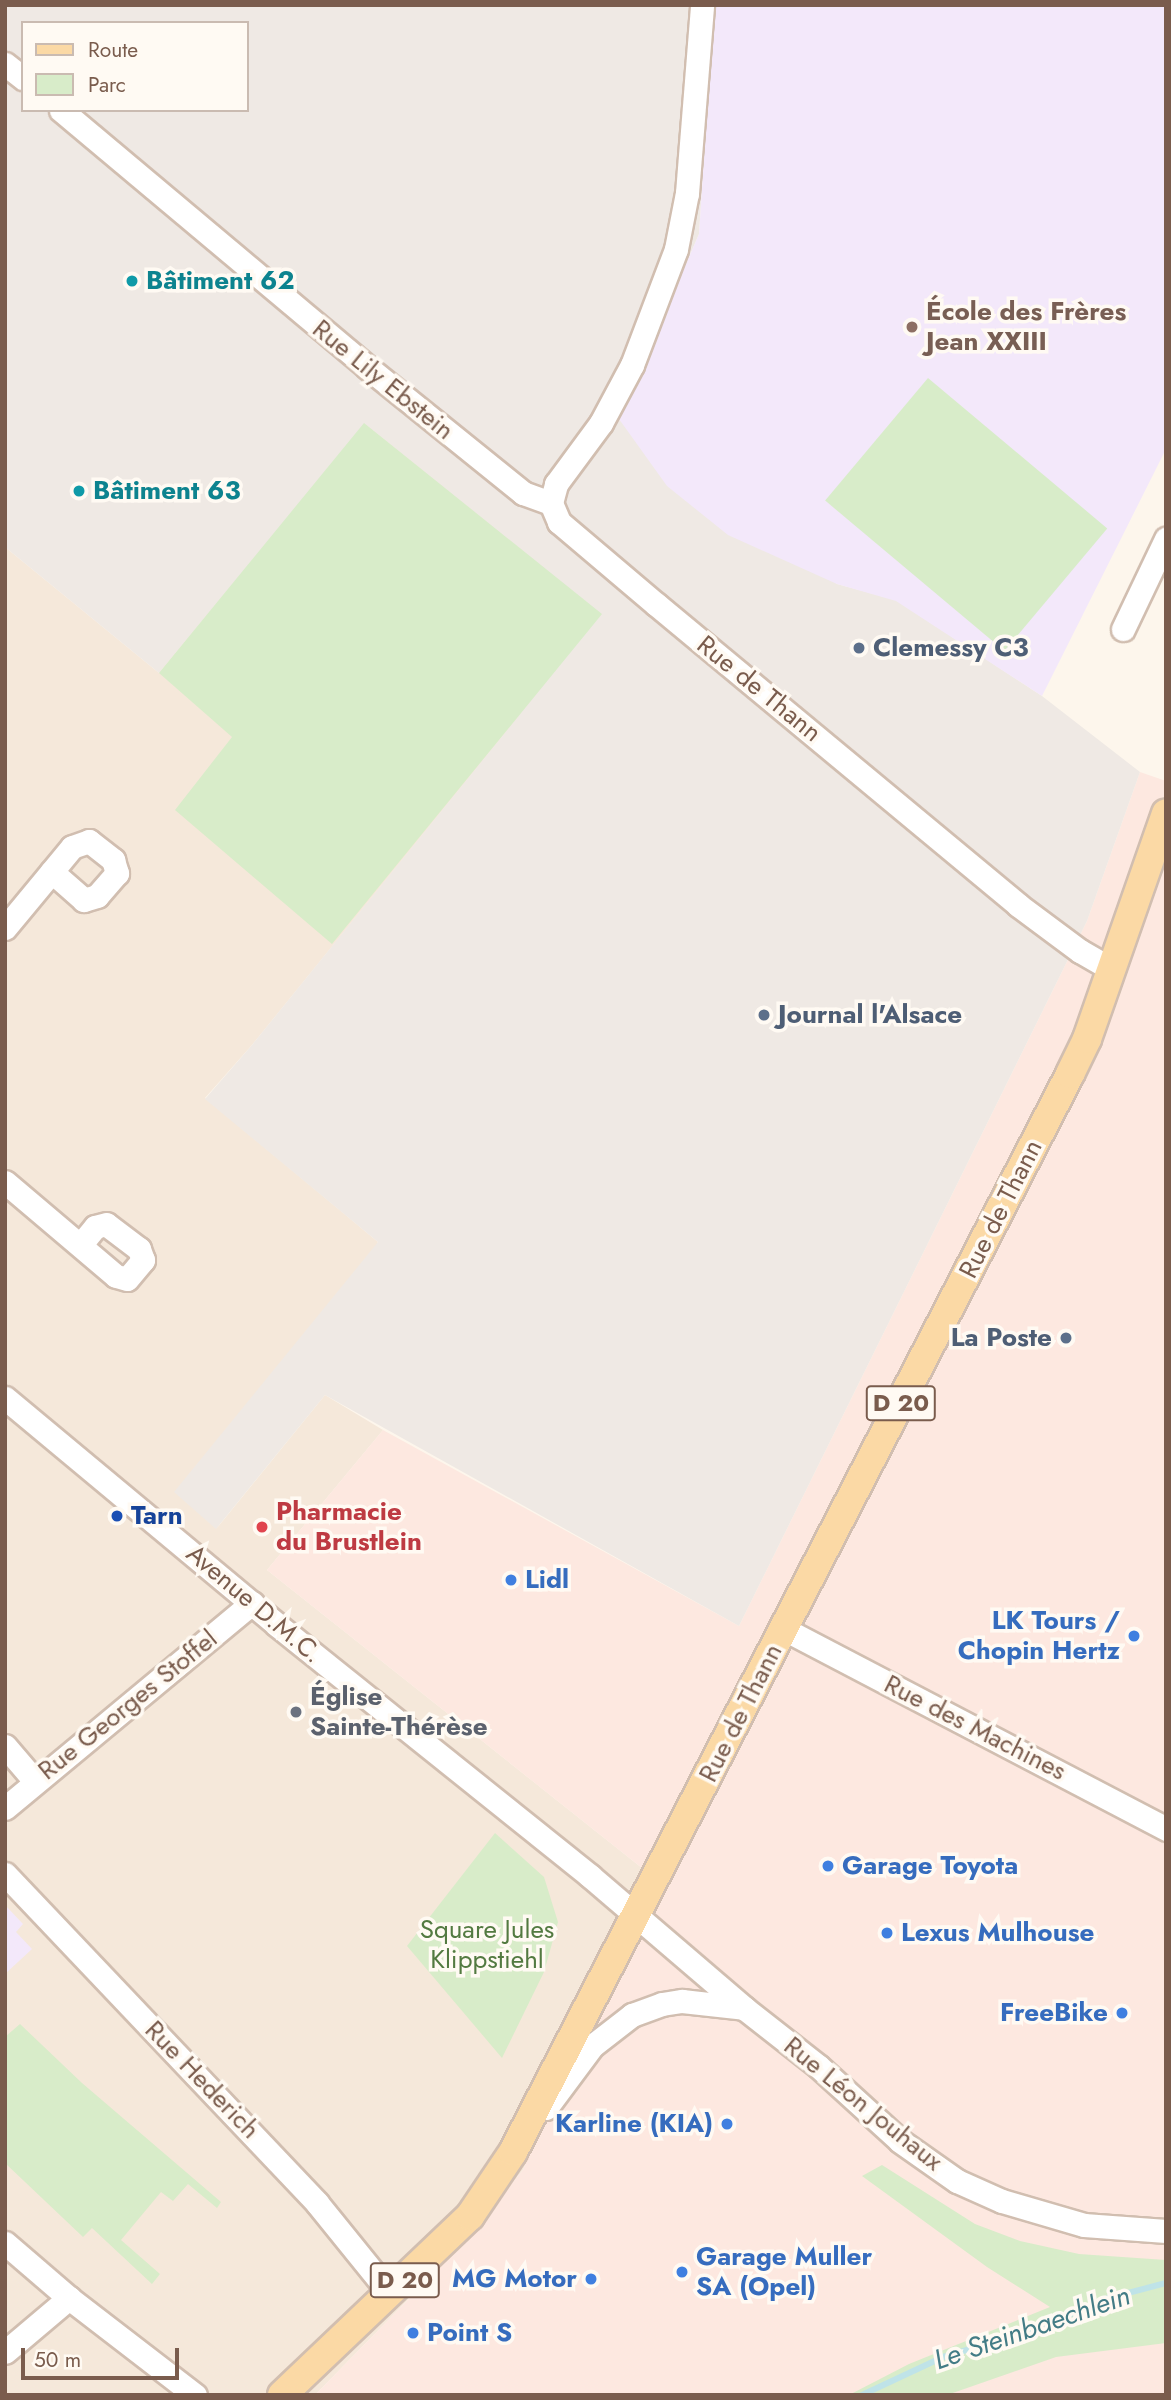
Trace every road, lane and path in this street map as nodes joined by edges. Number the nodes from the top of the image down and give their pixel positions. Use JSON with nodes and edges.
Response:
{"nodes":[{"id":1,"x":702,"y":5,"type":"edge"},
{"id":2,"x":5,"y":64,"type":"edge"},
{"id":3,"x":21,"y":76,"type":"edge"},
{"id":4,"x":63,"y":112,"type":"edge"},
{"id":5,"x":551,"y":503,"type":"junction"},
{"id":6,"x":1166,"y":539,"type":"edge"},
{"id":7,"x":1123,"y":629,"type":"dead end"},
{"id":8,"x":1166,"y":813,"type":"edge"},
{"id":9,"x":52,"y":872,"type":"dead end"},
{"id":10,"x":5,"y":928,"type":"edge"},
{"id":11,"x":1111,"y":969,"type":"junction"},
{"id":12,"x":5,"y":1182,"type":"edge"},
{"id":13,"x":81,"y":1244,"type":"dead end"},
{"id":14,"x":5,"y":1398,"type":"edge"},
{"id":15,"x":252,"y":1603,"type":"junction"},
{"id":16,"x":784,"y":1629,"type":"junction"},
{"id":17,"x":5,"y":1746,"type":"edge"},
{"id":18,"x":35,"y":1781,"type":"junction"},
{"id":19,"x":5,"y":1808,"type":"edge"},
{"id":20,"x":1166,"y":1829,"type":"edge"},
{"id":21,"x":5,"y":1874,"type":"edge"},
{"id":22,"x":635,"y":1915,"type":"junction"},
{"id":23,"x":744,"y":2008,"type":"junction"},
{"id":24,"x":513,"y":2152,"type":"junction"},
{"id":25,"x":1166,"y":2231,"type":"edge"},
{"id":26,"x":5,"y":2243,"type":"edge"},
{"id":27,"x":390,"y":2293,"type":"junction"},
{"id":28,"x":69,"y":2298,"type":"junction"},
{"id":29,"x":5,"y":2352,"type":"edge"},
{"id":30,"x":195,"y":2395,"type":"edge"},
{"id":31,"x":282,"y":2395,"type":"edge"}],
"edges":[{"from":1,"to":5,"type":"street"},
{"from":2,"to":3,"type":"street"},
{"from":4,"to":5,"type":"street","name":"Rue Lily Ebstein"},
{"from":5,"to":11,"type":"street","name":"Rue de Thann"},
{"from":6,"to":7,"type":"street"},
{"from":8,"to":11,"type":"main road","name":"Rue de Thann","number":"D 20"},
{"from":9,"to":10,"type":"street"},
{"from":11,"to":16,"type":"main road","name":"Rue de Thann","number":"D 20"},
{"from":12,"to":13,"type":"street"},
{"from":14,"to":15,"type":"street","name":"Avenue D.M.C."},
{"from":15,"to":18,"type":"street","name":"Rue Georges Stoffel"},
{"from":15,"to":22,"type":"street","name":"Avenue D.M.C."},
{"from":16,"to":20,"type":"street","name":"Rue des Machines"},
{"from":16,"to":22,"type":"main road","name":"Rue de Thann","number":"D 20"},
{"from":17,"to":18,"type":"street"},
{"from":18,"to":19,"type":"street","name":"Rue Georges Stoffel"},
{"from":21,"to":27,"type":"street","name":"Rue Hederich"},
{"from":22,"to":23,"type":"street","name":"Rue Léon Jouhaux"},
{"from":22,"to":24,"type":"main road","name":"Rue de Thann","number":"D 20"},
{"from":23,"to":24,"type":"street"},
{"from":23,"to":25,"type":"street","name":"Rue Léon Jouhaux"},
{"from":24,"to":27,"type":"main road","name":"Rue de Thann","number":"D 20"},
{"from":26,"to":28,"type":"street"},
{"from":27,"to":31,"type":"main road","name":"Rue de Thann","number":"D 20"},
{"from":28,"to":29,"type":"street"},
{"from":28,"to":30,"type":"street"}]}
